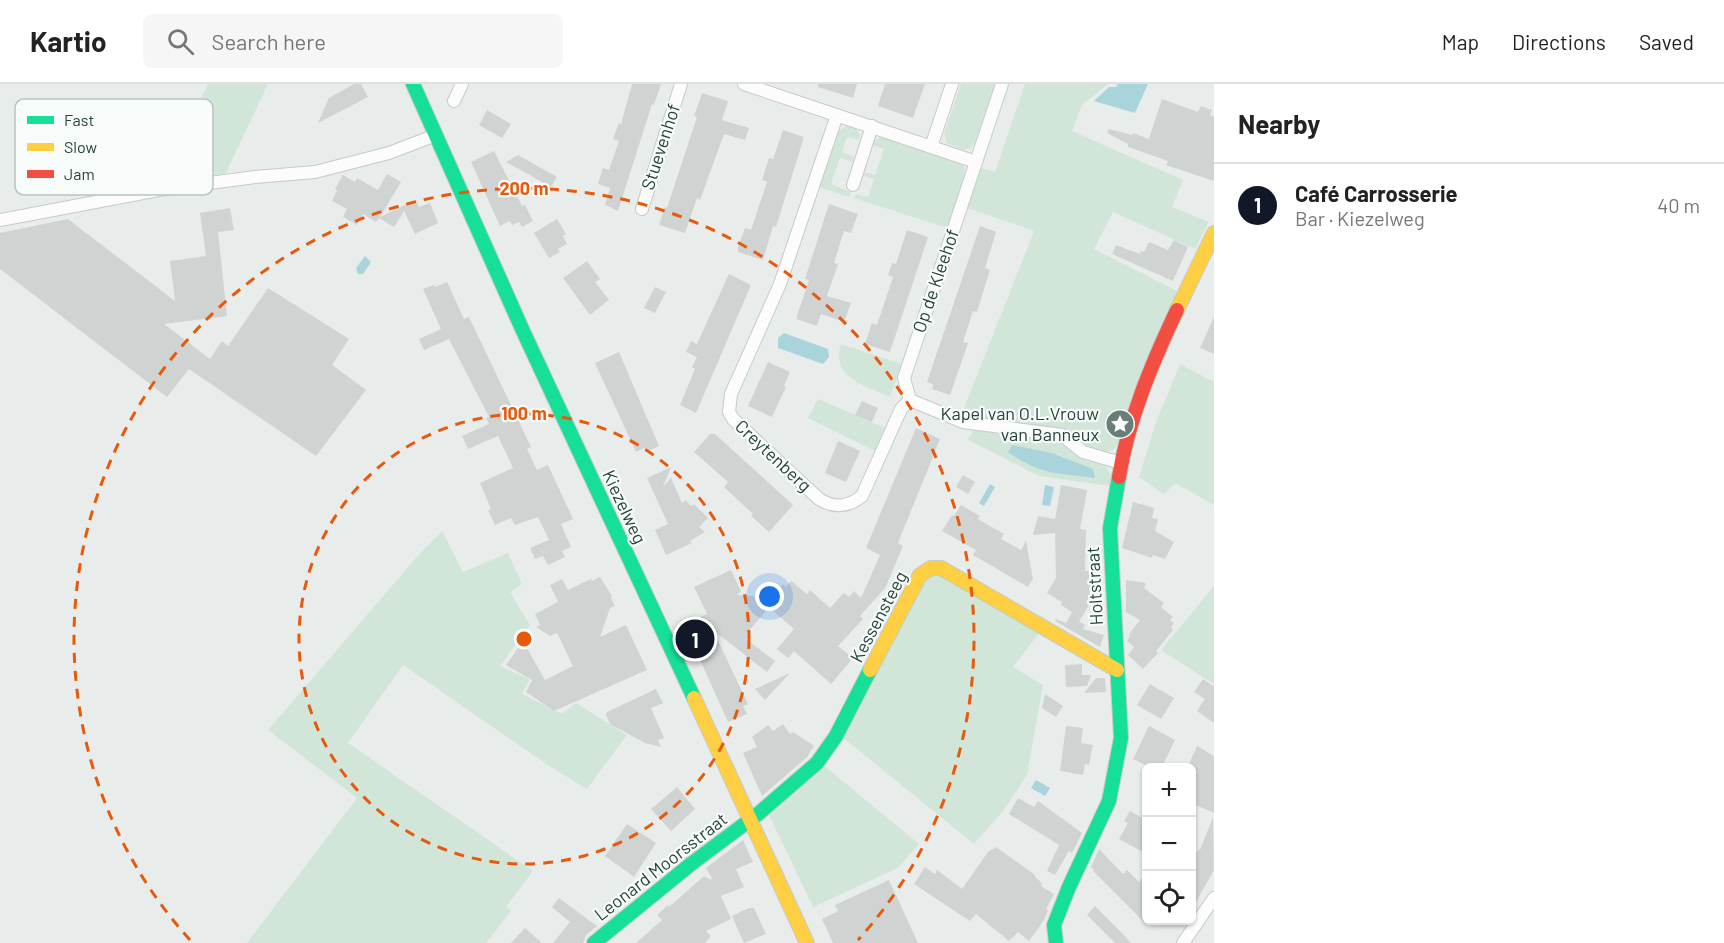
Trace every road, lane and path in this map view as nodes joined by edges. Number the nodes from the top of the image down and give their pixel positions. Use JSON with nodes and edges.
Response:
{"nodes":[{"id":1,"x":412,"y":84,"type":"edge"},
{"id":2,"x":462,"y":84,"type":"edge"},
{"id":3,"x":681,"y":84,"type":"edge"},
{"id":4,"x":744,"y":84,"type":"edge"},
{"id":5,"x":952,"y":84,"type":"edge"},
{"id":6,"x":1002,"y":84,"type":"edge"},
{"id":7,"x":454,"y":100,"type":"dead end"},
{"id":8,"x":837,"y":115,"type":"junction"},
{"id":9,"x":872,"y":126,"type":"junction"},
{"id":10,"x":436,"y":135,"type":"junction"},
{"id":11,"x":931,"y":147,"type":"junction"},
{"id":12,"x":976,"y":162,"type":"junction"},
{"id":13,"x":213,"y":183,"type":"edge"},
{"id":14,"x":853,"y":185,"type":"dead end"},
{"id":15,"x":132,"y":195,"type":"edge"},
{"id":16,"x":642,"y":209,"type":"dead end"},
{"id":17,"x":0,"y":220,"type":"edge"},
{"id":18,"x":1214,"y":233,"type":"edge"},
{"id":19,"x":910,"y":400,"type":"junction"},
{"id":20,"x":1121,"y":463,"type":"junction"},
{"id":21,"x":1117,"y":670,"type":"junction"},
{"id":22,"x":750,"y":820,"type":"junction"},
{"id":23,"x":1214,"y":898,"type":"edge"},
{"id":24,"x":594,"y":943,"type":"edge"},
{"id":25,"x":807,"y":943,"type":"edge"},
{"id":26,"x":1056,"y":943,"type":"edge"},
{"id":27,"x":1183,"y":943,"type":"edge"}],
"edges":[{"from":1,"to":10,"type":"street","name":"Kiezelweg"},
{"from":2,"to":7,"type":"street"},
{"from":3,"to":16,"type":"street","name":"Stuevenhof"},
{"from":4,"to":8,"type":"street"},
{"from":5,"to":11,"type":"street"},
{"from":6,"to":12,"type":"street","name":"Op de Kleehof"},
{"from":8,"to":9,"type":"street"},
{"from":8,"to":19,"type":"street","name":"Creytenberg"},
{"from":9,"to":11,"type":"street"},
{"from":9,"to":14,"type":"street"},
{"from":10,"to":13,"type":"street"},
{"from":10,"to":22,"type":"street","name":"Kiezelweg"},
{"from":11,"to":12,"type":"street"},
{"from":12,"to":19,"type":"street","name":"Op de Kleehof"},
{"from":15,"to":17,"type":"street"},
{"from":18,"to":20,"type":"street","name":"Holtstraat"},
{"from":19,"to":20,"type":"street"},
{"from":20,"to":21,"type":"street","name":"Holtstraat"},
{"from":21,"to":22,"type":"street","name":"Kessensteeg"},
{"from":21,"to":26,"type":"street","name":"Holtstraat"},
{"from":22,"to":24,"type":"street","name":"Leonard Moorsstraat"},
{"from":22,"to":25,"type":"street","name":"Kiezelweg"},
{"from":23,"to":27,"type":"street"}]}
